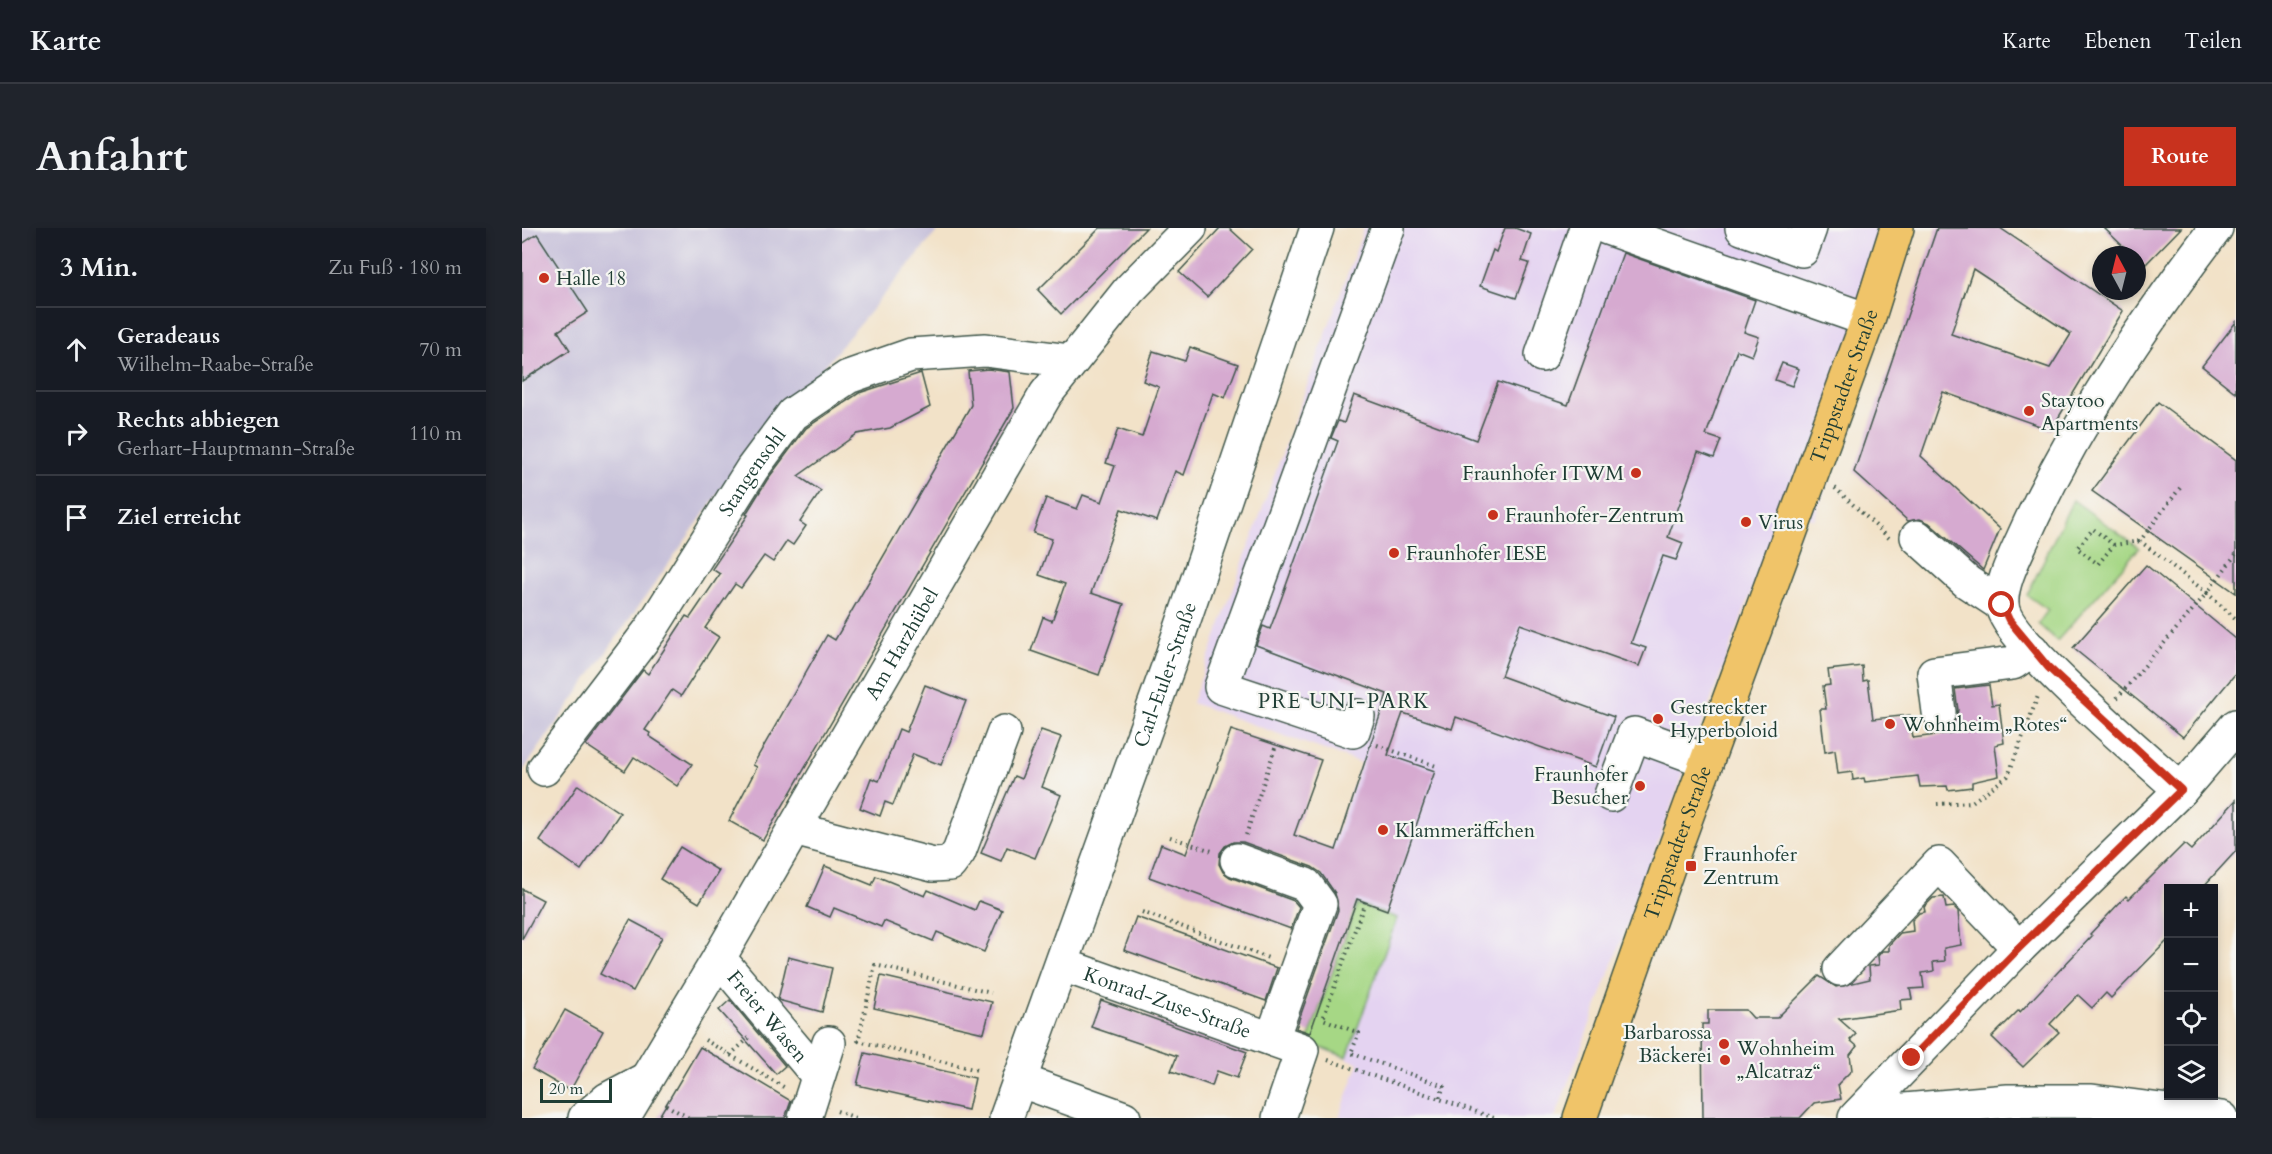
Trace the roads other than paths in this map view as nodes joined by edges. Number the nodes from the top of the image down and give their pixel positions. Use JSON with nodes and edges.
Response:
{"nodes":[{"id":1,"x":1190,"y":228,"type":"edge"},
{"id":2,"x":1317,"y":228,"type":"edge"},
{"id":3,"x":1388,"y":228,"type":"edge"},
{"id":4,"x":1586,"y":228,"type":"edge"},
{"id":5,"x":1607,"y":228,"type":"edge"},
{"id":6,"x":1742,"y":228,"type":"edge"},
{"id":7,"x":1810,"y":228,"type":"edge"},
{"id":8,"x":1897,"y":228,"type":"edge"},
{"id":9,"x":2216,"y":228,"type":"edge"},
{"id":10,"x":1868,"y":320,"type":"junction"},
{"id":11,"x":1542,"y":355,"type":"dead end"},
{"id":12,"x":1070,"y":361,"type":"junction"},
{"id":13,"x":1917,"y":537,"type":"dead end"},
{"id":14,"x":2002,"y":605,"type":"junction"},
{"id":15,"x":2040,"y":658,"type":"junction"},
{"id":16,"x":1939,"y":712,"type":"dead end"},
{"id":17,"x":1356,"y":724,"type":"road end"},
{"id":18,"x":2236,"y":726,"type":"edge"},
{"id":19,"x":1004,"y":732,"type":"dead end"},
{"id":20,"x":1707,"y":760,"type":"junction"},
{"id":21,"x":544,"y":769,"type":"dead end"},
{"id":22,"x":2181,"y":790,"type":"junction"},
{"id":23,"x":1611,"y":795,"type":"dead end"},
{"id":24,"x":794,"y":829,"type":"junction"},
{"id":25,"x":1237,"y":860,"type":"road end"},
{"id":26,"x":2019,"y":948,"type":"junction"},
{"id":27,"x":719,"y":958,"type":"junction"},
{"id":28,"x":1063,"y":965,"type":"junction"},
{"id":29,"x":1840,"y":969,"type":"dead end"},
{"id":30,"x":848,"y":1044,"type":"road end"},
{"id":31,"x":1287,"y":1045,"type":"junction"},
{"id":32,"x":644,"y":1080,"type":"junction"},
{"id":33,"x":1019,"y":1080,"type":"junction"},
{"id":34,"x":822,"y":1102,"type":"edge"},
{"id":35,"x":2226,"y":1112,"type":"edge"},
{"id":36,"x":1857,"y":1116,"type":"edge"},
{"id":37,"x":585,"y":1118,"type":"edge"},
{"id":38,"x":623,"y":1118,"type":"edge"},
{"id":39,"x":1005,"y":1118,"type":"edge"},
{"id":40,"x":1124,"y":1118,"type":"edge"},
{"id":41,"x":1279,"y":1118,"type":"edge"},
{"id":42,"x":1580,"y":1118,"type":"edge"}],
"edges":[{"from":1,"to":12,"type":"street","name":"Am Harzhübel"},
{"from":2,"to":28,"type":"street","name":"Carl-Euler-Straße"},
{"from":3,"to":17,"type":"street"},
{"from":4,"to":11,"type":"street"},
{"from":5,"to":10,"type":"street"},
{"from":6,"to":7,"type":"street"},
{"from":8,"to":10,"type":"main road","name":"Trippstadter Straße"},
{"from":9,"to":14,"type":"street"},
{"from":10,"to":20,"type":"main road","name":"Trippstadter Straße"},
{"from":12,"to":21,"type":"street","name":"Stangensohl"},
{"from":12,"to":24,"type":"street","name":"Am Harzhübel"},
{"from":13,"to":14,"type":"street"},
{"from":14,"to":15,"type":"street"},
{"from":15,"to":16,"type":"street"},
{"from":15,"to":22,"type":"street"},
{"from":18,"to":22,"type":"street"},
{"from":19,"to":24,"type":"street"},
{"from":20,"to":23,"type":"street"},
{"from":20,"to":42,"type":"main road","name":"Trippstadter Straße"},
{"from":22,"to":26,"type":"street"},
{"from":24,"to":27,"type":"street","name":"Am Harzhübel"},
{"from":25,"to":31,"type":"street","name":"Konrad-Zuse-Straße"},
{"from":26,"to":29,"type":"street"},
{"from":26,"to":36,"type":"street"},
{"from":27,"to":32,"type":"street","name":"Am Harzhübel"},
{"from":27,"to":34,"type":"street","name":"Freier Wasen"},
{"from":28,"to":31,"type":"street","name":"Konrad-Zuse-Straße"},
{"from":28,"to":33,"type":"street","name":"Carl-Euler-Straße"},
{"from":30,"to":34,"type":"street","name":"Freier Wasen"},
{"from":31,"to":41,"type":"street","name":"Konrad-Zuse-Straße"},
{"from":32,"to":37,"type":"street","name":"Am Harzhübel"},
{"from":32,"to":38,"type":"street","name":"Am Harzhübel"},
{"from":33,"to":39,"type":"street","name":"Carl-Euler-Straße"},
{"from":33,"to":40,"type":"street"},
{"from":35,"to":36,"type":"street"}]}
